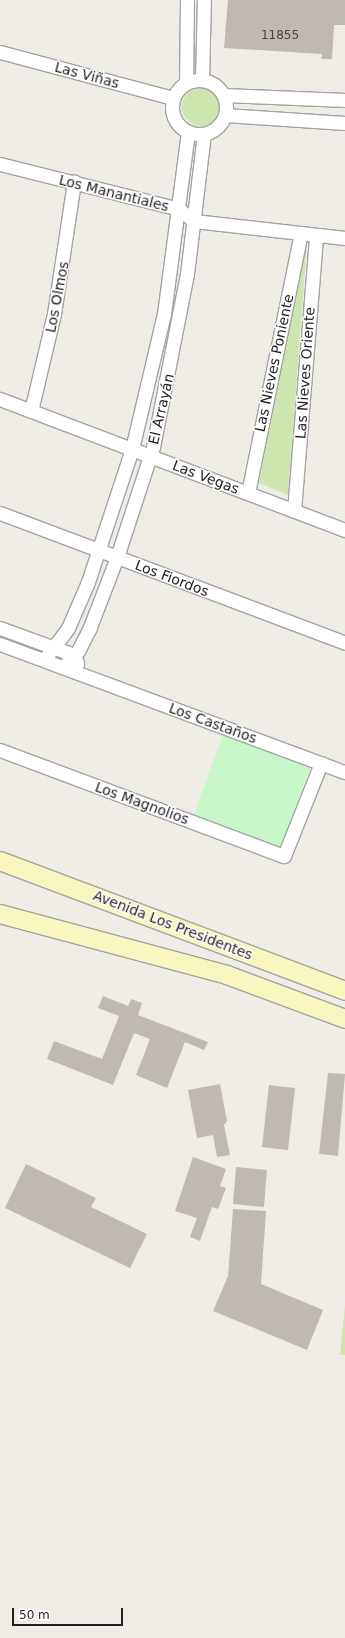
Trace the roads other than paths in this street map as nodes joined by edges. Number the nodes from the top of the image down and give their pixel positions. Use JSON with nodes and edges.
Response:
{"nodes":[{"id":1,"x":187,"y":0,"type":"edge"},
{"id":2,"x":204,"y":0,"type":"edge"},
{"id":3,"x":0,"y":52,"type":"edge"},
{"id":4,"x":202,"y":80,"type":"junction"},
{"id":5,"x":186,"y":83,"type":"junction"},
{"id":6,"x":224,"y":95,"type":"junction"},
{"id":7,"x":173,"y":98,"type":"junction"},
{"id":8,"x":345,"y":100,"type":"edge"},
{"id":9,"x":225,"y":115,"type":"junction"},
{"id":10,"x":345,"y":122,"type":"edge"},
{"id":11,"x":188,"y":132,"type":"junction"},
{"id":12,"x":204,"y":134,"type":"junction"},
{"id":13,"x":0,"y":164,"type":"edge"},
{"id":14,"x":74,"y":182,"type":"junction"},
{"id":15,"x":179,"y":209,"type":"junction"},
{"id":16,"x":194,"y":221,"type":"junction"},
{"id":17,"x":301,"y":233,"type":"junction"},
{"id":18,"x":316,"y":235,"type":"junction"},
{"id":19,"x":345,"y":238,"type":"edge"},
{"id":20,"x":0,"y":399,"type":"edge"},
{"id":21,"x":31,"y":411,"type":"junction"},
{"id":22,"x":132,"y":449,"type":"junction"},
{"id":23,"x":150,"y":456,"type":"junction"},
{"id":24,"x":248,"y":493,"type":"junction"},
{"id":25,"x":294,"y":511,"type":"junction"},
{"id":26,"x":0,"y":513,"type":"edge"},
{"id":27,"x":345,"y":530,"type":"edge"},
{"id":28,"x":100,"y":550,"type":"junction"},
{"id":29,"x":117,"y":557,"type":"junction"},
{"id":30,"x":0,"y":628,"type":"edge"},
{"id":31,"x":345,"y":643,"type":"edge"},
{"id":32,"x":0,"y":644,"type":"edge"},
{"id":33,"x":55,"y":648,"type":"junction"},
{"id":34,"x":74,"y":655,"type":"junction"},
{"id":35,"x":44,"y":660,"type":"junction"},
{"id":36,"x":63,"y":667,"type":"junction"},
{"id":37,"x":81,"y":674,"type":"junction"},
{"id":38,"x":0,"y":750,"type":"edge"},
{"id":39,"x":321,"y":762,"type":"junction"},
{"id":40,"x":345,"y":772,"type":"edge"},
{"id":41,"x":0,"y":861,"type":"edge"},
{"id":42,"x":0,"y":914,"type":"edge"},
{"id":43,"x":293,"y":970,"type":"junction"},
{"id":44,"x":342,"y":990,"type":"edge"},
{"id":45,"x":284,"y":995,"type":"junction"},
{"id":46,"x":323,"y":1010,"type":"junction"},
{"id":47,"x":345,"y":1019,"type":"edge"}],
"edges":[{"from":1,"to":5,"type":"street"},
{"from":2,"to":4,"type":"street"},
{"from":3,"to":7,"type":"street","name":"Las Viñas"},
{"from":4,"to":5,"type":"street"},
{"from":4,"to":6,"type":"street"},
{"from":5,"to":7,"type":"street"},
{"from":6,"to":8,"type":"street"},
{"from":6,"to":9,"type":"street"},
{"from":7,"to":11,"type":"street"},
{"from":9,"to":10,"type":"street"},
{"from":9,"to":12,"type":"street"},
{"from":11,"to":12,"type":"street"},
{"from":11,"to":15,"type":"street","name":"El Arrayán"},
{"from":12,"to":16,"type":"street","name":"El Arrayán"},
{"from":13,"to":14,"type":"street","name":"Los Manantiales"},
{"from":14,"to":15,"type":"street","name":"Los Manantiales"},
{"from":14,"to":21,"type":"street","name":"Los Olmos"},
{"from":15,"to":16,"type":"street","name":"Los Manantiales"},
{"from":15,"to":22,"type":"street","name":"El Arrayán"},
{"from":16,"to":17,"type":"street"},
{"from":16,"to":23,"type":"street","name":"El Arrayán"},
{"from":17,"to":18,"type":"street"},
{"from":17,"to":24,"type":"street","name":"Las Nieves Poniente"},
{"from":18,"to":19,"type":"street"},
{"from":18,"to":25,"type":"street","name":"Las Nieves Oriente"},
{"from":20,"to":21,"type":"street","name":"Las Vegas"},
{"from":21,"to":22,"type":"street","name":"Las Vegas"},
{"from":22,"to":23,"type":"street","name":"Las Vegas"},
{"from":22,"to":28,"type":"street","name":"El Arrayán"},
{"from":23,"to":24,"type":"street","name":"Las Vegas"},
{"from":23,"to":29,"type":"street","name":"El Arrayán"},
{"from":24,"to":25,"type":"street","name":"Las Vegas"},
{"from":25,"to":27,"type":"street","name":"Las Vegas"},
{"from":26,"to":28,"type":"street","name":"Los Fiordos"},
{"from":28,"to":29,"type":"street","name":"Los Fiordos"},
{"from":28,"to":33,"type":"street","name":"El Arrayán"},
{"from":29,"to":31,"type":"street","name":"Los Fiordos"},
{"from":29,"to":34,"type":"street","name":"El Arrayán"},
{"from":30,"to":33,"type":"street"},
{"from":32,"to":35,"type":"street","name":"Los Castaños"},
{"from":33,"to":34,"type":"street"},
{"from":33,"to":35,"type":"street","name":"El Arrayán"},
{"from":34,"to":36,"type":"street","name":"El Arrayán"},
{"from":34,"to":37,"type":"street"},
{"from":35,"to":36,"type":"street","name":"Los Castaños"},
{"from":36,"to":37,"type":"street","name":"Los Castaños"},
{"from":37,"to":39,"type":"street","name":"Los Castaños"},
{"from":38,"to":39,"type":"street","name":"Los Magnolios"},
{"from":39,"to":40,"type":"street","name":"Los Castaños"},
{"from":41,"to":43,"type":"street","name":"Avenida Los Presidentes"},
{"from":42,"to":45,"type":"street","name":"Avenida Los Presidentes"},
{"from":43,"to":44,"type":"street","name":"Avenida Los Presidentes"},
{"from":43,"to":45,"type":"street"},
{"from":44,"to":46,"type":"street"},
{"from":45,"to":46,"type":"street","name":"Avenida Los Presidentes"},
{"from":46,"to":47,"type":"street","name":"Avenida Los Presidentes"}]}
